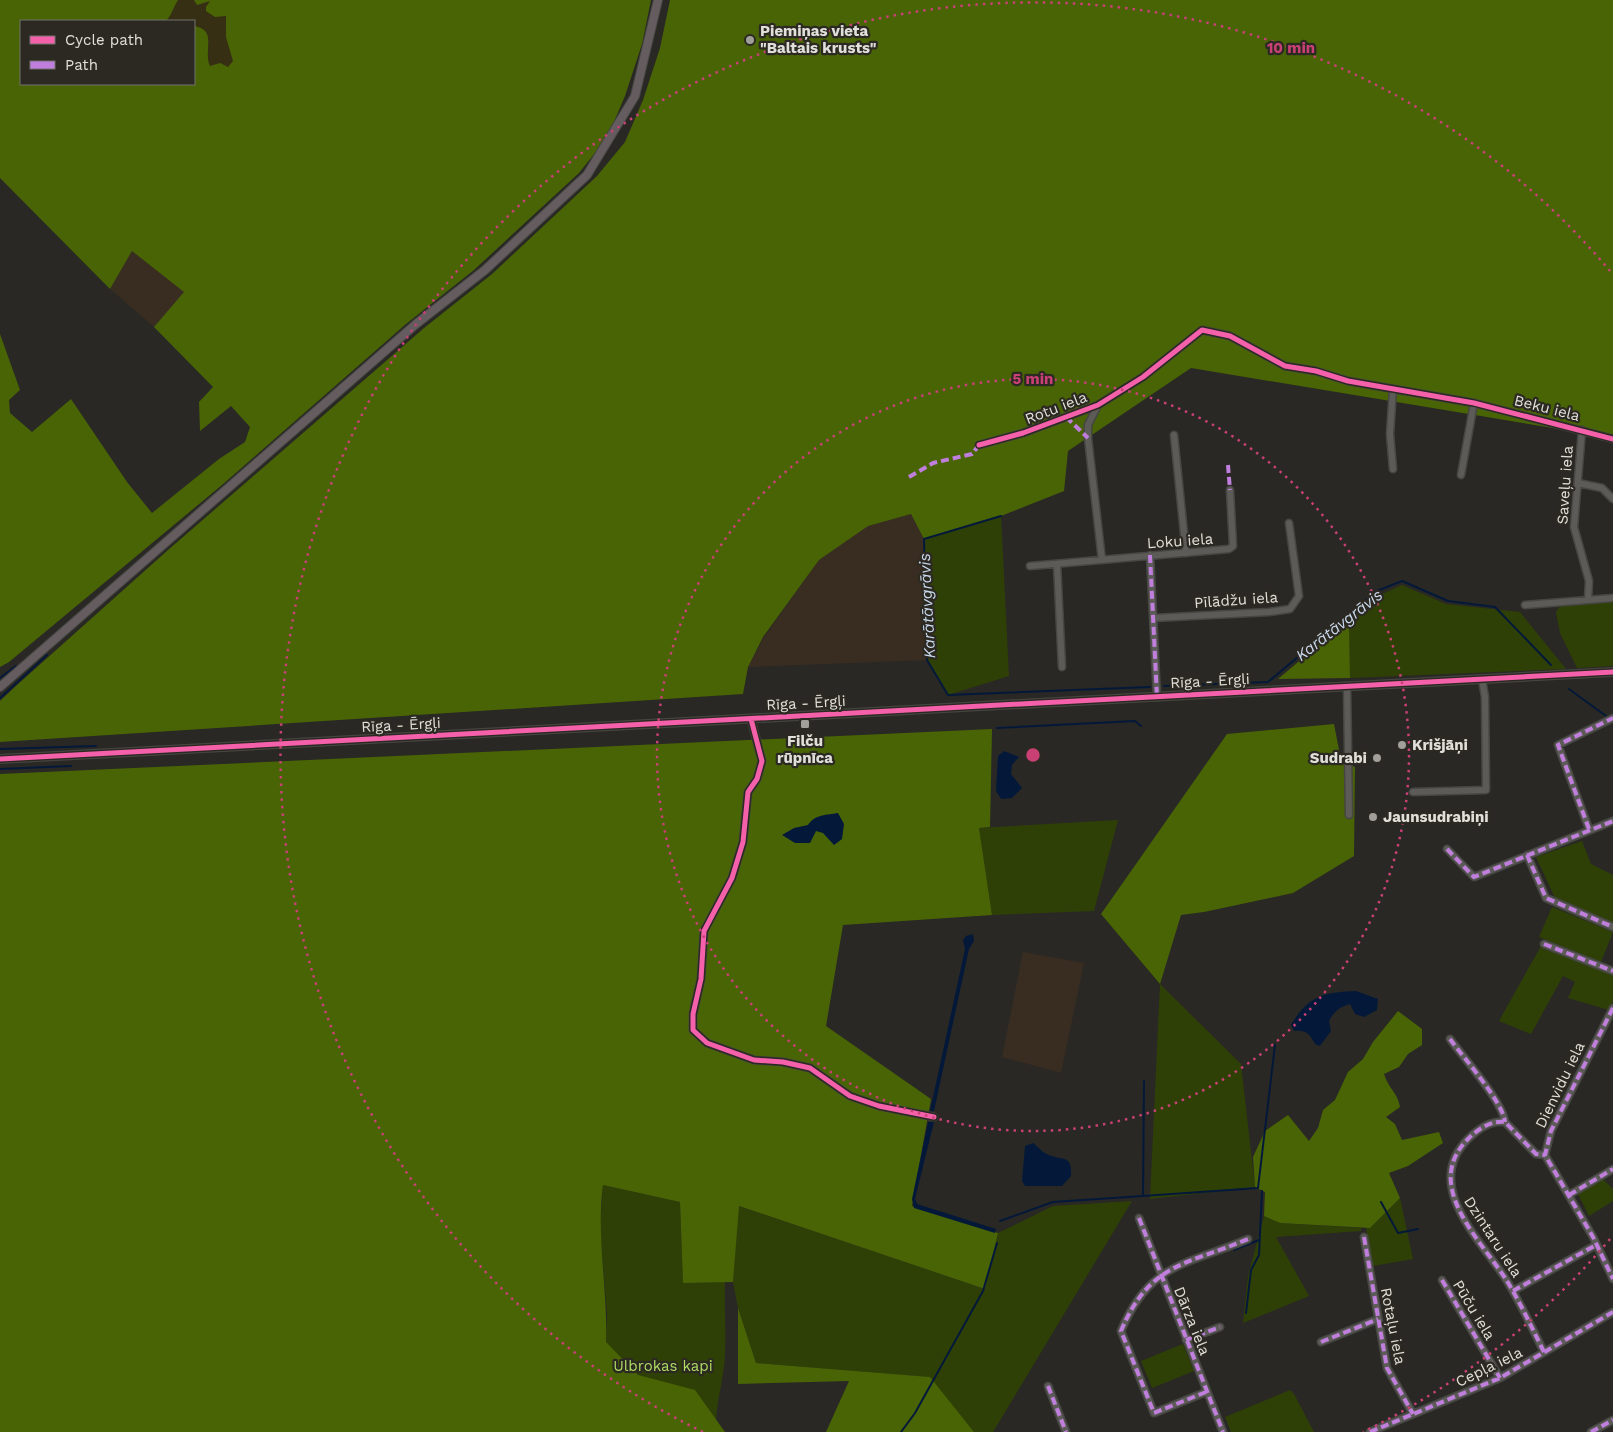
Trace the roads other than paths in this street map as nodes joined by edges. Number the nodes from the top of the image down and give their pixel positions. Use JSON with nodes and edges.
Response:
{"nodes":[{"id":1,"x":658,"y":0,"type":"edge"},
{"id":2,"x":1393,"y":389,"type":"junction"},
{"id":3,"x":1474,"y":403,"type":"junction"},
{"id":4,"x":1098,"y":405,"type":"junction"},
{"id":5,"x":1582,"y":430,"type":"junction"},
{"id":6,"x":1174,"y":435,"type":"dead end"},
{"id":7,"x":1613,"y":439,"type":"edge"},
{"id":8,"x":980,"y":446,"type":"dead end"},
{"id":9,"x":1393,"y":468,"type":"dead end"},
{"id":10,"x":1461,"y":475,"type":"dead end"},
{"id":11,"x":1578,"y":483,"type":"junction"},
{"id":12,"x":1230,"y":490,"type":"dead end"},
{"id":13,"x":1613,"y":499,"type":"edge"},
{"id":14,"x":1288,"y":523,"type":"dead end"},
{"id":15,"x":1186,"y":553,"type":"junction"},
{"id":16,"x":1150,"y":555,"type":"junction"},
{"id":17,"x":1102,"y":560,"type":"junction"},
{"id":18,"x":1056,"y":564,"type":"junction"},
{"id":19,"x":1030,"y":566,"type":"dead end"},
{"id":20,"x":1613,"y":598,"type":"edge"},
{"id":21,"x":1588,"y":599,"type":"junction"},
{"id":22,"x":1525,"y":605,"type":"dead end"},
{"id":23,"x":1154,"y":618,"type":"junction"},
{"id":24,"x":1062,"y":667,"type":"dead end"},
{"id":25,"x":1613,"y":672,"type":"edge"},
{"id":26,"x":1482,"y":679,"type":"junction"},
{"id":27,"x":1347,"y":686,"type":"junction"},
{"id":28,"x":0,"y":687,"type":"edge"},
{"id":29,"x":1158,"y":697,"type":"junction"},
{"id":30,"x":1613,"y":718,"type":"edge"},
{"id":31,"x":751,"y":719,"type":"junction"},
{"id":32,"x":0,"y":759,"type":"edge"},
{"id":33,"x":1413,"y":792,"type":"dead end"},
{"id":34,"x":1349,"y":815,"type":"dead end"},
{"id":35,"x":1613,"y":821,"type":"edge"},
{"id":36,"x":1589,"y":829,"type":"junction"},
{"id":37,"x":1447,"y":849,"type":"dead end"},
{"id":38,"x":1527,"y":855,"type":"junction"},
{"id":39,"x":1613,"y":927,"type":"edge"},
{"id":40,"x":1544,"y":944,"type":"dead end"},
{"id":41,"x":1613,"y":971,"type":"edge"},
{"id":42,"x":1613,"y":1008,"type":"edge"},
{"id":43,"x":1450,"y":1039,"type":"dead end"},
{"id":44,"x":934,"y":1117,"type":"dead end"},
{"id":45,"x":1505,"y":1122,"type":"junction"},
{"id":46,"x":1545,"y":1155,"type":"junction"},
{"id":47,"x":1613,"y":1169,"type":"edge"},
{"id":48,"x":1569,"y":1195,"type":"junction"},
{"id":49,"x":1139,"y":1218,"type":"dead end"},
{"id":50,"x":1364,"y":1237,"type":"dead end"},
{"id":51,"x":1248,"y":1239,"type":"dead end"},
{"id":52,"x":1596,"y":1244,"type":"junction"},
{"id":53,"x":1160,"y":1275,"type":"junction"},
{"id":54,"x":1442,"y":1280,"type":"dead end"},
{"id":55,"x":1613,"y":1280,"type":"edge"},
{"id":56,"x":1512,"y":1291,"type":"junction"},
{"id":57,"x":1613,"y":1312,"type":"edge"},
{"id":58,"x":1378,"y":1319,"type":"junction"},
{"id":59,"x":1220,"y":1327,"type":"dead end"},
{"id":60,"x":1186,"y":1340,"type":"junction"},
{"id":61,"x":1322,"y":1342,"type":"dead end"},
{"id":62,"x":1544,"y":1352,"type":"junction"},
{"id":63,"x":1500,"y":1378,"type":"junction"},
{"id":64,"x":1048,"y":1386,"type":"dead end"},
{"id":65,"x":1206,"y":1392,"type":"junction"},
{"id":66,"x":1413,"y":1414,"type":"junction"},
{"id":67,"x":1613,"y":1420,"type":"edge"},
{"id":68,"x":1066,"y":1432,"type":"edge"},
{"id":69,"x":1223,"y":1432,"type":"edge"},
{"id":70,"x":1370,"y":1432,"type":"edge"},
{"id":71,"x":1591,"y":1432,"type":"edge"}],
"edges":[{"from":1,"to":28,"type":"main road"},
{"from":2,"to":3,"type":"street","name":"Beku iela"},
{"from":2,"to":4,"type":"street","name":"Rotu iela"},
{"from":2,"to":9,"type":"street"},
{"from":3,"to":5,"type":"street","name":"Beku iela"},
{"from":3,"to":10,"type":"street"},
{"from":4,"to":8,"type":"street","name":"Rotu iela"},
{"from":4,"to":17,"type":"street","name":"Rotu iela"},
{"from":5,"to":7,"type":"street","name":"Beku iela"},
{"from":5,"to":11,"type":"street","name":"Saveļu iela"},
{"from":6,"to":15,"type":"street"},
{"from":11,"to":13,"type":"street"},
{"from":11,"to":21,"type":"street","name":"Saveļu iela"},
{"from":12,"to":15,"type":"street","name":"Loku iela"},
{"from":14,"to":23,"type":"street","name":"Pīlādžu iela"},
{"from":15,"to":16,"type":"street","name":"Loku iela"},
{"from":16,"to":17,"type":"street","name":"Loku iela"},
{"from":16,"to":23,"type":"street"},
{"from":17,"to":18,"type":"street","name":"Loku iela"},
{"from":18,"to":19,"type":"street","name":"Loku iela"},
{"from":18,"to":24,"type":"street"},
{"from":20,"to":21,"type":"street"},
{"from":21,"to":22,"type":"street"},
{"from":23,"to":29,"type":"street"},
{"from":25,"to":26,"type":"main road","name":"Rīga - Ērgļi"},
{"from":26,"to":27,"type":"main road","name":"Rīga - Ērgļi"},
{"from":26,"to":33,"type":"street"},
{"from":27,"to":29,"type":"main road","name":"Rīga - Ērgļi"},
{"from":27,"to":34,"type":"street"},
{"from":29,"to":31,"type":"main road","name":"Rīga - Ērgļi"},
{"from":30,"to":36,"type":"street"},
{"from":31,"to":32,"type":"main road","name":"Rīga - Ērgļi"},
{"from":31,"to":44,"type":"street"},
{"from":35,"to":36,"type":"street"},
{"from":36,"to":38,"type":"street"},
{"from":37,"to":38,"type":"street"},
{"from":38,"to":39,"type":"street"},
{"from":40,"to":41,"type":"street"},
{"from":42,"to":46,"type":"street","name":"Dienvidu iela"},
{"from":43,"to":45,"type":"street"},
{"from":45,"to":46,"type":"street"},
{"from":45,"to":56,"type":"street","name":"Dzintaru iela"},
{"from":46,"to":48,"type":"street"},
{"from":47,"to":48,"type":"street"},
{"from":48,"to":52,"type":"street"},
{"from":49,"to":53,"type":"street","name":"Dārza iela"},
{"from":50,"to":58,"type":"street","name":"Rotaļu iela"},
{"from":51,"to":53,"type":"street"},
{"from":52,"to":55,"type":"street"},
{"from":52,"to":56,"type":"street"},
{"from":53,"to":60,"type":"street","name":"Dārza iela"},
{"from":53,"to":65,"type":"street"},
{"from":54,"to":63,"type":"street","name":"Pūču iela"},
{"from":56,"to":62,"type":"street","name":"Dzintaru iela"},
{"from":57,"to":62,"type":"street","name":"Cepļa iela"},
{"from":58,"to":61,"type":"street"},
{"from":58,"to":66,"type":"street","name":"Rotaļu iela"},
{"from":59,"to":60,"type":"street"},
{"from":60,"to":65,"type":"street","name":"Dārza iela"},
{"from":62,"to":63,"type":"street","name":"Cepļa iela"},
{"from":63,"to":66,"type":"street","name":"Cepļa iela"},
{"from":64,"to":68,"type":"street"},
{"from":65,"to":69,"type":"street","name":"Dārza iela"},
{"from":66,"to":70,"type":"street","name":"Cepļa iela"},
{"from":67,"to":71,"type":"street"}]}
